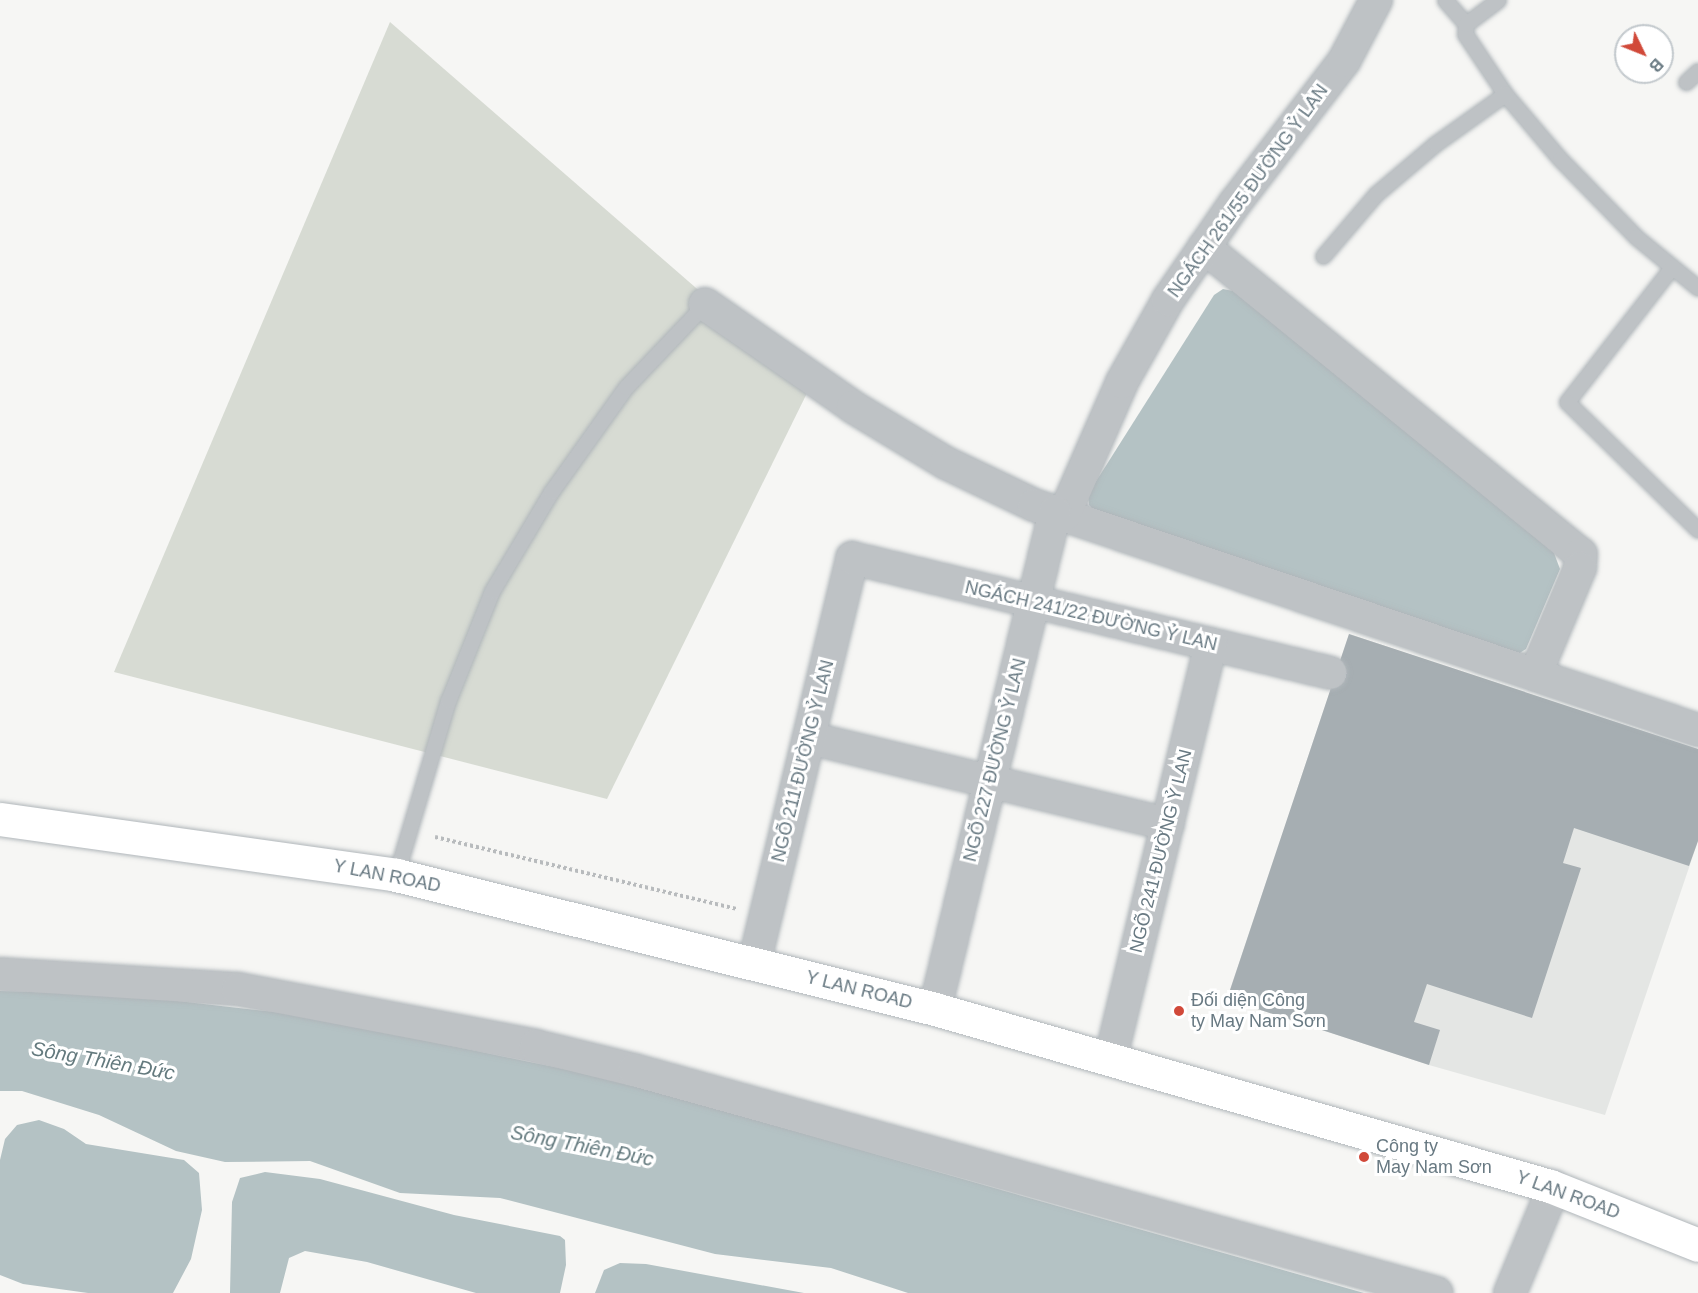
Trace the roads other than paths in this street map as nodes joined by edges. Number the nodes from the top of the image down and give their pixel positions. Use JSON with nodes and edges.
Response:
{"nodes":[{"id":1,"x":1376,"y":0,"type":"edge"},
{"id":2,"x":1445,"y":0,"type":"edge"},
{"id":3,"x":1498,"y":0,"type":"edge"},
{"id":4,"x":1466,"y":24,"type":"junction"},
{"id":5,"x":1698,"y":71,"type":"edge"},
{"id":6,"x":1686,"y":82,"type":"dead end"},
{"id":7,"x":1505,"y":94,"type":"junction"},
{"id":8,"x":1204,"y":247,"type":"junction"},
{"id":9,"x":1323,"y":256,"type":"dead end"},
{"id":10,"x":1672,"y":267,"type":"junction"},
{"id":11,"x":1698,"y":288,"type":"edge"},
{"id":12,"x":705,"y":304,"type":"joint"},
{"id":13,"x":1059,"y":513,"type":"junction"},
{"id":14,"x":1698,"y":530,"type":"edge"},
{"id":15,"x":852,"y":558,"type":"joint"},
{"id":16,"x":1033,"y":602,"type":"junction"},
{"id":17,"x":1211,"y":644,"type":"junction"},
{"id":18,"x":1330,"y":673,"type":"dead end"},
{"id":19,"x":1535,"y":675,"type":"junction"},
{"id":20,"x":1698,"y":730,"type":"edge"},
{"id":21,"x":808,"y":738,"type":"junction"},
{"id":22,"x":990,"y":781,"type":"junction"},
{"id":23,"x":0,"y":819,"type":"edge"},
{"id":24,"x":1168,"y":824,"type":"junction"},
{"id":25,"x":396,"y":874,"type":"junction"},
{"id":26,"x":754,"y":964,"type":"junction"},
{"id":27,"x":0,"y":974,"type":"edge"},
{"id":28,"x":935,"y":1009,"type":"junction"},
{"id":29,"x":1111,"y":1057,"type":"junction"},
{"id":30,"x":1554,"y":1187,"type":"junction"},
{"id":31,"x":1698,"y":1245,"type":"edge"},
{"id":32,"x":1437,"y":1293,"type":"edge"},
{"id":33,"x":1510,"y":1293,"type":"edge"}],
"edges":[{"from":1,"to":8,"type":"street","name":"NGÁCH 261/55 ĐƯỜNG Ỷ LAN"},
{"from":2,"to":4,"type":"lane"},
{"from":3,"to":4,"type":"lane"},
{"from":4,"to":7,"type":"lane"},
{"from":5,"to":6,"type":"lane"},
{"from":7,"to":9,"type":"lane"},
{"from":7,"to":10,"type":"lane"},
{"from":8,"to":13,"type":"street","name":"NGÁCH 261/55 ĐƯỜNG Ỷ LAN"},
{"from":8,"to":19,"type":"street"},
{"from":10,"to":11,"type":"lane"},
{"from":10,"to":14,"type":"lane"},
{"from":12,"to":13,"type":"street"},
{"from":12,"to":25,"type":"lane"},
{"from":13,"to":16,"type":"street","name":"NGÕ 227 ĐƯỜNG Ỷ LAN"},
{"from":13,"to":19,"type":"street"},
{"from":15,"to":16,"type":"street","name":"NGÁCH 241/22 ĐƯỜNG Ỷ LAN"},
{"from":15,"to":21,"type":"street","name":"NGÕ 211 ĐƯỜNG Ỷ LAN"},
{"from":16,"to":17,"type":"street","name":"NGÁCH 241/22 ĐƯỜNG Ỷ LAN"},
{"from":16,"to":22,"type":"street","name":"NGÕ 227 ĐƯỜNG Ỷ LAN"},
{"from":17,"to":18,"type":"street","name":"NGÁCH 241/22 ĐƯỜNG Ỷ LAN"},
{"from":17,"to":24,"type":"street","name":"NGÕ 241 ĐƯỜNG Ỷ LAN"},
{"from":19,"to":20,"type":"street"},
{"from":21,"to":22,"type":"street"},
{"from":21,"to":26,"type":"street","name":"NGÕ 211 ĐƯỜNG Ỷ LAN"},
{"from":22,"to":24,"type":"street"},
{"from":22,"to":28,"type":"street","name":"NGÕ 227 ĐƯỜNG Ỷ LAN"},
{"from":23,"to":25,"type":"main road","name":"Y LAN ROAD"},
{"from":24,"to":29,"type":"street","name":"NGÕ 241 ĐƯỜNG Ỷ LAN"},
{"from":25,"to":26,"type":"main road","name":"Y LAN ROAD"},
{"from":26,"to":28,"type":"main road","name":"Y LAN ROAD"},
{"from":27,"to":32,"type":"street"},
{"from":28,"to":29,"type":"main road","name":"Y LAN ROAD"},
{"from":29,"to":30,"type":"main road","name":"Y LAN ROAD"},
{"from":30,"to":31,"type":"main road","name":"Y LAN ROAD"},
{"from":30,"to":33,"type":"street"}]}
